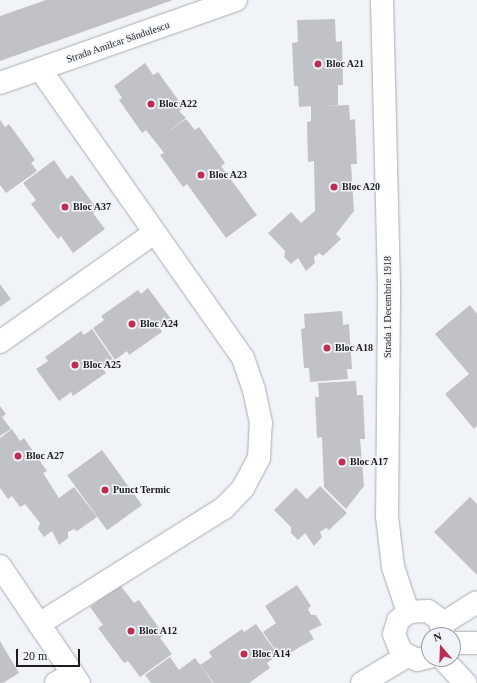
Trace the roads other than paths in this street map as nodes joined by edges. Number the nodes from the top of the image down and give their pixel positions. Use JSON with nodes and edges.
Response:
{"nodes":[{"id":1,"x":236,"y":0,"type":"edge"},
{"id":2,"x":382,"y":0,"type":"edge"},
{"id":3,"x":40,"y":68,"type":"junction"},
{"id":4,"x":0,"y":83,"type":"edge"},
{"id":5,"x":154,"y":233,"type":"junction"},
{"id":6,"x":0,"y":342,"type":"edge"},
{"id":7,"x":0,"y":566,"type":"edge"},
{"id":8,"x":477,"y":602,"type":"edge"},
{"id":9,"x":408,"y":612,"type":"junction"},
{"id":10,"x":39,"y":624,"type":"junction"},
{"id":11,"x":441,"y":627,"type":"edge"},
{"id":12,"x":447,"y":627,"type":"edge"},
{"id":13,"x":461,"y":643,"type":"edge"},
{"id":14,"x":477,"y":643,"type":"edge"},
{"id":15,"x":407,"y":656,"type":"junction"},
{"id":16,"x":421,"y":659,"type":"edge"},
{"id":17,"x":450,"y":667,"type":"edge"},
{"id":18,"x":69,"y":680,"type":"edge"},
{"id":19,"x":362,"y":683,"type":"edge"},
{"id":20,"x":465,"y":683,"type":"edge"}],
"edges":[{"from":1,"to":3,"type":"street","name":"Strada Amilcar Săndulescu"},
{"from":2,"to":9,"type":"street","name":"Strada 1 Decembrie 1918"},
{"from":3,"to":4,"type":"street","name":"Strada Amilcar Săndulescu"},
{"from":3,"to":5,"type":"street"},
{"from":5,"to":6,"type":"street"},
{"from":5,"to":10,"type":"street"},
{"from":7,"to":10,"type":"street"},
{"from":8,"to":12,"type":"street"},
{"from":9,"to":11,"type":"street"},
{"from":9,"to":15,"type":"street"},
{"from":10,"to":18,"type":"street"},
{"from":13,"to":14,"type":"street"},
{"from":15,"to":16,"type":"street"},
{"from":15,"to":19,"type":"street"},
{"from":17,"to":20,"type":"street"}]}
